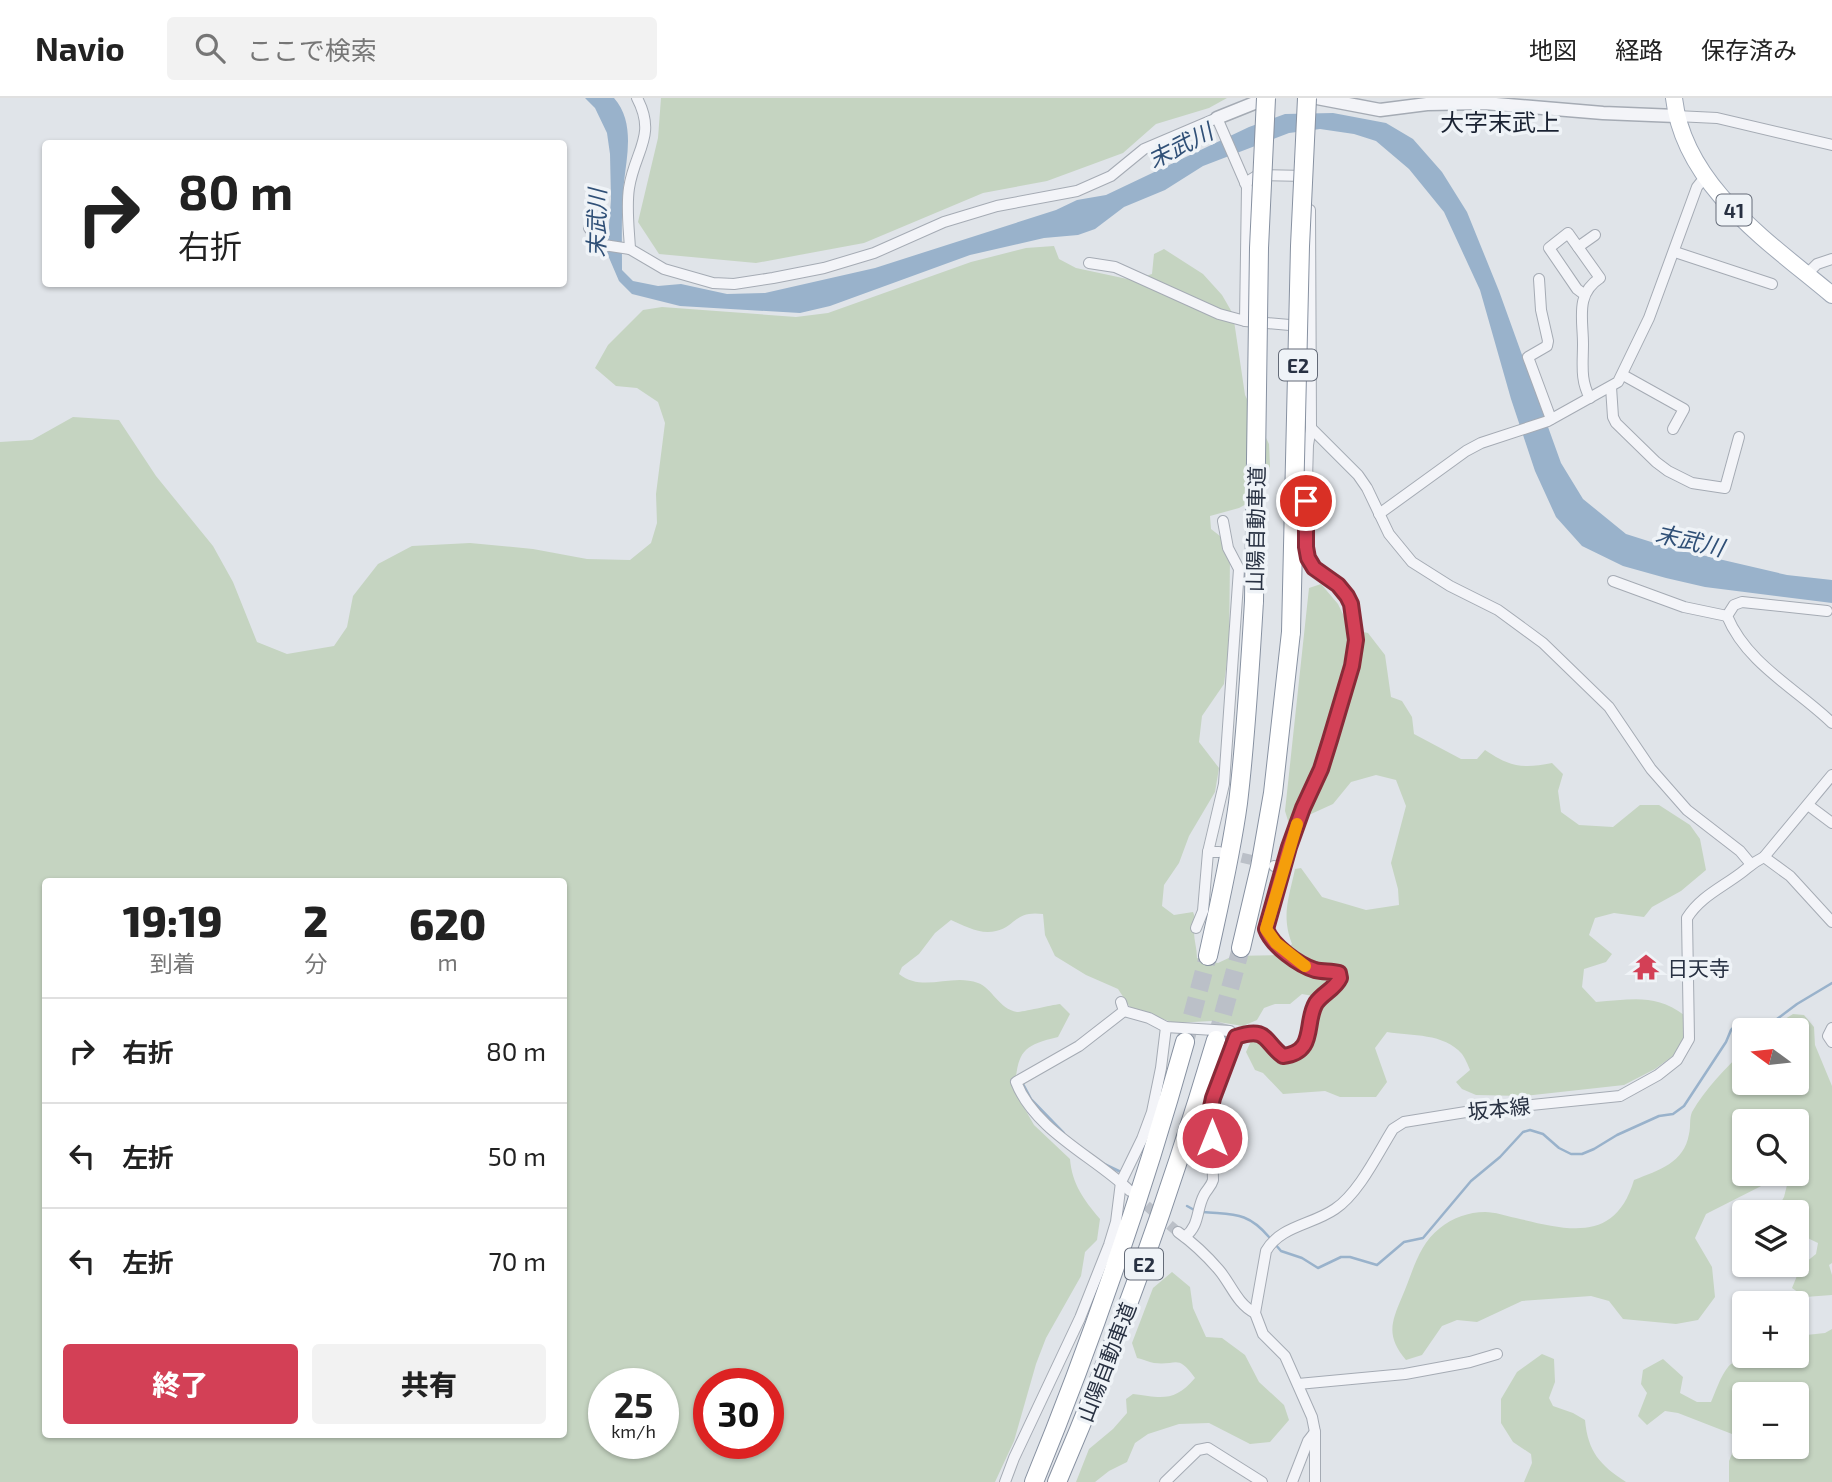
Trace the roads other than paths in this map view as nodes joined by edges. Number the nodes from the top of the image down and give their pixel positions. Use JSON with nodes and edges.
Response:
{"nodes":[{"id":1,"x":637,"y":98,"type":"edge"},
{"id":2,"x":1266,"y":98,"type":"edge"},
{"id":3,"x":1307,"y":98,"type":"edge"},
{"id":4,"x":1317,"y":98,"type":"edge"},
{"id":5,"x":1674,"y":98,"type":"edge"},
{"id":6,"x":1676,"y":116,"type":"junction"},
{"id":7,"x":1217,"y":118,"type":"junction"},
{"id":8,"x":1832,"y":145,"type":"edge"},
{"id":9,"x":1705,"y":177,"type":"junction"},
{"id":10,"x":1245,"y":183,"type":"junction"},
{"id":11,"x":589,"y":228,"type":"dead end"},
{"id":12,"x":1595,"y":235,"type":"dead end"},
{"id":13,"x":1578,"y":247,"type":"junction"},
{"id":14,"x":628,"y":249,"type":"junction"},
{"id":15,"x":1675,"y":252,"type":"junction"},
{"id":16,"x":1832,"y":258,"type":"edge"},
{"id":17,"x":1089,"y":264,"type":"dead end"},
{"id":18,"x":1807,"y":274,"type":"junction"},
{"id":19,"x":1539,"y":279,"type":"dead end"},
{"id":20,"x":1772,"y":284,"type":"dead end"},
{"id":21,"x":1585,"y":295,"type":"junction"},
{"id":22,"x":1832,"y":295,"type":"edge"},
{"id":23,"x":1245,"y":321,"type":"junction"},
{"id":24,"x":1311,"y":327,"type":"junction"},
{"id":25,"x":1623,"y":375,"type":"junction"},
{"id":26,"x":1611,"y":387,"type":"junction"},
{"id":27,"x":1590,"y":398,"type":"junction"},
{"id":28,"x":1550,"y":420,"type":"junction"},
{"id":29,"x":1311,"y":428,"type":"junction"},
{"id":30,"x":1673,"y":429,"type":"dead end"},
{"id":31,"x":1739,"y":437,"type":"dead end"},
{"id":32,"x":1379,"y":514,"type":"junction"},
{"id":33,"x":1223,"y":521,"type":"dead end"},
{"id":34,"x":1613,"y":581,"type":"dead end"},
{"id":35,"x":1827,"y":611,"type":"dead end"},
{"id":36,"x":1727,"y":616,"type":"junction"},
{"id":37,"x":1832,"y":723,"type":"edge"},
{"id":38,"x":1832,"y":775,"type":"edge"},
{"id":39,"x":1808,"y":805,"type":"junction"},
{"id":40,"x":1832,"y":823,"type":"edge"},
{"id":41,"x":1764,"y":857,"type":"junction"},
{"id":42,"x":1750,"y":863,"type":"junction"},
{"id":43,"x":1832,"y":922,"type":"edge"},
{"id":44,"x":1196,"y":929,"type":"dead end"},
{"id":45,"x":1241,"y":948,"type":"tunnel mouth"},
{"id":46,"x":1208,"y":956,"type":"tunnel mouth"},
{"id":47,"x":1166,"y":1027,"type":"junction"},
{"id":48,"x":1832,"y":1028,"type":"edge"},
{"id":49,"x":1236,"y":1037,"type":"junction"},
{"id":50,"x":1216,"y":1040,"type":"tunnel mouth"},
{"id":51,"x":1185,"y":1042,"type":"tunnel mouth"},
{"id":52,"x":1832,"y":1042,"type":"edge"},
{"id":53,"x":1123,"y":1177,"type":"junction"},
{"id":54,"x":1130,"y":1191,"type":"tunnel mouth"},
{"id":55,"x":1255,"y":1313,"type":"junction"},
{"id":56,"x":1497,"y":1354,"type":"dead end"},
{"id":57,"x":1298,"y":1384,"type":"junction"},
{"id":58,"x":1315,"y":1432,"type":"junction"},
{"id":59,"x":1005,"y":1482,"type":"edge"},
{"id":60,"x":1034,"y":1482,"type":"edge"},
{"id":61,"x":1056,"y":1482,"type":"edge"},
{"id":62,"x":1165,"y":1482,"type":"edge"},
{"id":63,"x":1262,"y":1482,"type":"edge"},
{"id":64,"x":1292,"y":1482,"type":"edge"},
{"id":65,"x":1315,"y":1482,"type":"edge"}],
"edges":[{"from":1,"to":14,"type":"street"},
{"from":2,"to":7,"type":"street"},
{"from":2,"to":46,"type":"highway","name":"山陽自動車道","number":"E2","bridge":true},
{"from":3,"to":45,"type":"highway","name":"山陽自動車道","number":"E2","bridge":true},
{"from":4,"to":6,"type":"street"},
{"from":5,"to":6,"type":"main road","number":"41"},
{"from":6,"to":8,"type":"street"},
{"from":6,"to":9,"type":"main road","number":"41"},
{"from":7,"to":10,"type":"street"},
{"from":7,"to":14,"type":"street"},
{"from":9,"to":15,"type":"street"},
{"from":9,"to":18,"type":"main road","number":"41"},
{"from":10,"to":23,"type":"street"},
{"from":10,"to":24,"type":"street"},
{"from":11,"to":14,"type":"street"},
{"from":12,"to":13,"type":"street"},
{"from":13,"to":21,"type":"street"},
{"from":13,"to":21,"type":"street"},
{"from":15,"to":20,"type":"street"},
{"from":15,"to":25,"type":"street"},
{"from":16,"to":18,"type":"street"},
{"from":17,"to":23,"type":"street"},
{"from":18,"to":22,"type":"main road","number":"41"},
{"from":19,"to":28,"type":"street"},
{"from":21,"to":27,"type":"street"},
{"from":23,"to":24,"type":"street"},
{"from":24,"to":29,"type":"street"},
{"from":25,"to":26,"type":"street"},
{"from":25,"to":30,"type":"street"},
{"from":26,"to":27,"type":"street"},
{"from":26,"to":31,"type":"street"},
{"from":27,"to":28,"type":"street"},
{"from":28,"to":32,"type":"street"},
{"from":29,"to":32,"type":"street"},
{"from":29,"to":49,"type":"street"},
{"from":32,"to":42,"type":"street"},
{"from":33,"to":44,"type":"street"},
{"from":34,"to":36,"type":"street"},
{"from":35,"to":36,"type":"street"},
{"from":36,"to":37,"type":"street"},
{"from":38,"to":39,"type":"street","name":"坂本線"},
{"from":39,"to":40,"type":"street"},
{"from":39,"to":41,"type":"street","name":"坂本線"},
{"from":41,"to":42,"type":"street","name":"坂本線"},
{"from":41,"to":43,"type":"street"},
{"from":42,"to":55,"type":"street","name":"坂本線"},
{"from":47,"to":49,"type":"street"},
{"from":47,"to":53,"type":"street"},
{"from":47,"to":53,"type":"street"},
{"from":48,"to":52,"type":"street"},
{"from":49,"to":55,"type":"street"},
{"from":50,"to":61,"type":"highway","name":"山陽自動車道","number":"E2"},
{"from":51,"to":60,"type":"highway","name":"山陽自動車道","number":"E2"},
{"from":53,"to":54,"type":"street"},
{"from":53,"to":59,"type":"street"},
{"from":55,"to":57,"type":"street"},
{"from":56,"to":57,"type":"street"},
{"from":57,"to":58,"type":"street"},
{"from":58,"to":64,"type":"street"},
{"from":58,"to":65,"type":"street"},
{"from":62,"to":63,"type":"street"}]}
